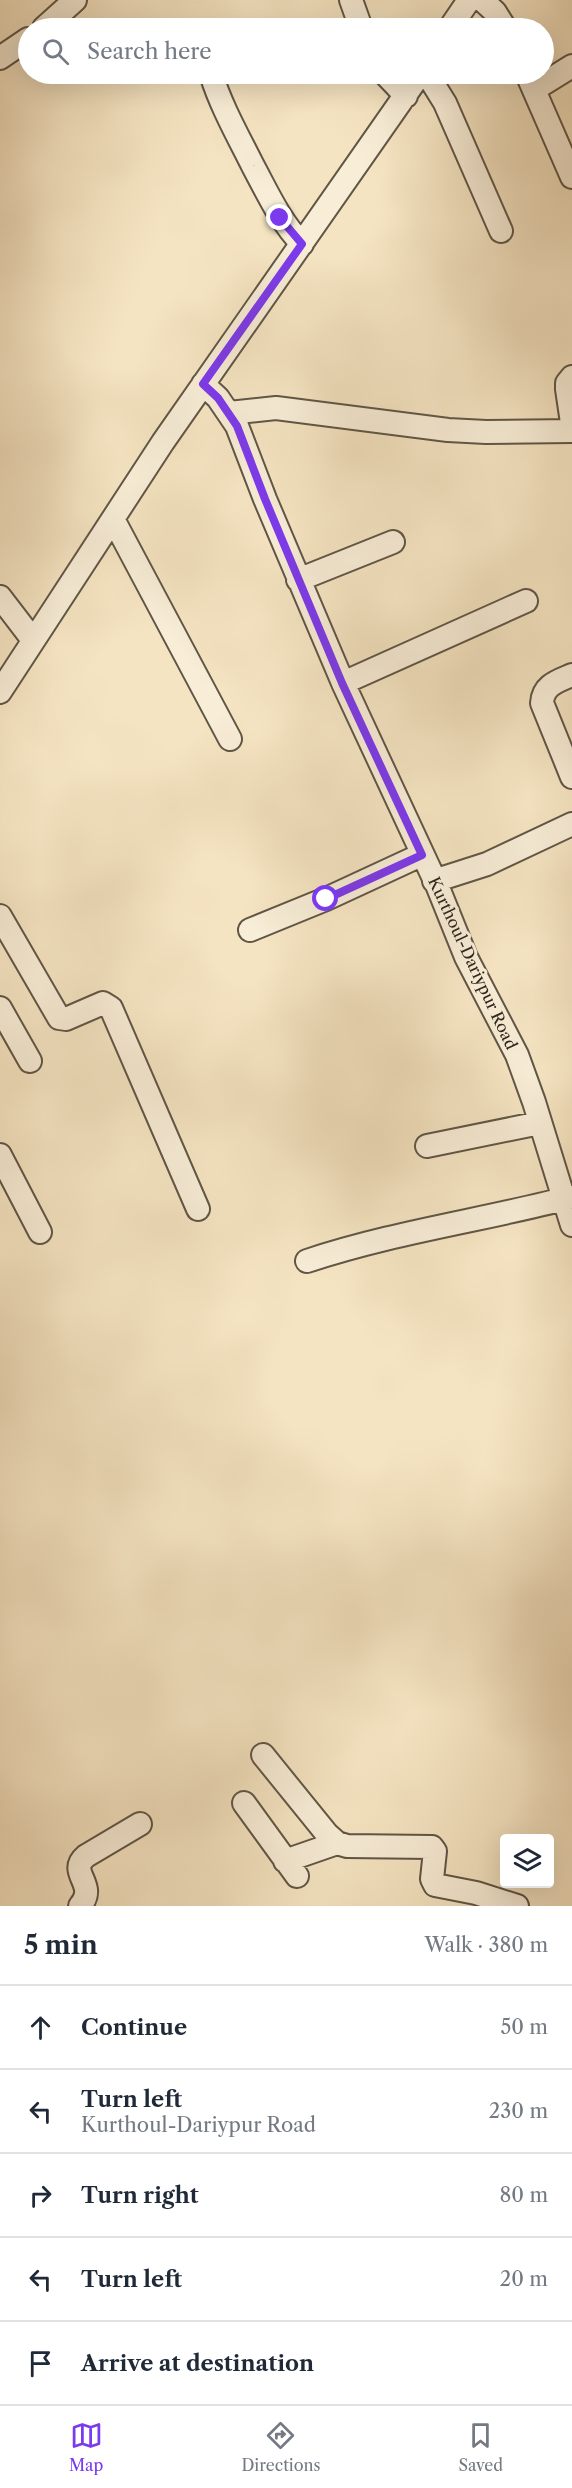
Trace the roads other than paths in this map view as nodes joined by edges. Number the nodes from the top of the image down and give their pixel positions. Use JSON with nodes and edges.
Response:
{"nodes":[{"id":1,"x":75,"y":0,"type":"edge"},
{"id":2,"x":351,"y":0,"type":"edge"},
{"id":3,"x":469,"y":0,"type":"edge"},
{"id":4,"x":482,"y":0,"type":"edge"},
{"id":5,"x":55,"y":18,"type":"edge"},
{"id":6,"x":357,"y":18,"type":"edge"},
{"id":7,"x":457,"y":18,"type":"edge"},
{"id":8,"x":499,"y":18,"type":"edge"},
{"id":9,"x":18,"y":46,"type":"edge"},
{"id":10,"x":0,"y":58,"type":"edge"},
{"id":11,"x":572,"y":66,"type":"edge"},
{"id":12,"x":554,"y":73,"type":"edge"},
{"id":13,"x":215,"y":84,"type":"edge"},
{"id":14,"x":395,"y":84,"type":"edge"},
{"id":15,"x":414,"y":84,"type":"edge"},
{"id":16,"x":433,"y":84,"type":"edge"},
{"id":17,"x":532,"y":84,"type":"edge"},
{"id":18,"x":406,"y":96,"type":"junction"},
{"id":19,"x":572,"y":177,"type":"edge"},
{"id":20,"x":501,"y":231,"type":"dead end"},
{"id":21,"x":302,"y":244,"type":"junction"},
{"id":22,"x":572,"y":377,"type":"edge"},
{"id":23,"x":203,"y":384,"type":"junction"},
{"id":24,"x":229,"y":413,"type":"junction"},
{"id":25,"x":572,"y":423,"type":"edge"},
{"id":26,"x":572,"y":431,"type":"edge"},
{"id":27,"x":113,"y":519,"type":"junction"},
{"id":28,"x":393,"y":542,"type":"dead end"},
{"id":29,"x":298,"y":580,"type":"junction"},
{"id":30,"x":0,"y":597,"type":"edge"},
{"id":31,"x":526,"y":601,"type":"dead end"},
{"id":32,"x":33,"y":640,"type":"junction"},
{"id":33,"x":572,"y":675,"type":"edge"},
{"id":34,"x":342,"y":683,"type":"junction"},
{"id":35,"x":0,"y":692,"type":"edge"},
{"id":36,"x":230,"y":739,"type":"dead end"},
{"id":37,"x":572,"y":777,"type":"edge"},
{"id":38,"x":572,"y":825,"type":"edge"},
{"id":39,"x":422,"y":855,"type":"junction"},
{"id":40,"x":434,"y":880,"type":"junction"},
{"id":41,"x":0,"y":915,"type":"edge"},
{"id":42,"x":250,"y":930,"type":"dead end"},
{"id":43,"x":0,"y":1008,"type":"edge"},
{"id":44,"x":30,"y":1061,"type":"dead end"},
{"id":45,"x":540,"y":1123,"type":"junction"},
{"id":46,"x":427,"y":1146,"type":"dead end"},
{"id":47,"x":0,"y":1155,"type":"edge"},
{"id":48,"x":568,"y":1198,"type":"edge"},
{"id":49,"x":198,"y":1209,"type":"dead end"},
{"id":50,"x":572,"y":1225,"type":"edge"},
{"id":51,"x":40,"y":1232,"type":"dead end"},
{"id":52,"x":307,"y":1261,"type":"dead end"},
{"id":53,"x":263,"y":1755,"type":"dead end"},
{"id":54,"x":244,"y":1803,"type":"dead end"},
{"id":55,"x":140,"y":1824,"type":"dead end"},
{"id":56,"x":337,"y":1843,"type":"junction"},
{"id":57,"x":80,"y":1906,"type":"edge"},
{"id":58,"x":517,"y":1906,"type":"edge"}],
"edges":[{"from":1,"to":5,"type":"street"},
{"from":2,"to":6,"type":"street"},
{"from":3,"to":7,"type":"street"},
{"from":4,"to":8,"type":"street"},
{"from":9,"to":10,"type":"street"},
{"from":11,"to":12,"type":"street"},
{"from":13,"to":21,"type":"street"},
{"from":14,"to":18,"type":"street"},
{"from":15,"to":18,"type":"street"},
{"from":16,"to":20,"type":"street"},
{"from":17,"to":19,"type":"street"},
{"from":18,"to":21,"type":"street"},
{"from":21,"to":23,"type":"street"},
{"from":22,"to":25,"type":"street"},
{"from":23,"to":24,"type":"street","name":"Kurthoul-Dariypur Road"},
{"from":23,"to":27,"type":"street"},
{"from":24,"to":26,"type":"street"},
{"from":24,"to":29,"type":"street","name":"Kurthoul-Dariypur Road"},
{"from":27,"to":32,"type":"street"},
{"from":27,"to":36,"type":"street"},
{"from":28,"to":29,"type":"street"},
{"from":29,"to":34,"type":"street","name":"Kurthoul-Dariypur Road"},
{"from":30,"to":32,"type":"street"},
{"from":31,"to":34,"type":"street"},
{"from":32,"to":35,"type":"street"},
{"from":33,"to":37,"type":"street"},
{"from":34,"to":39,"type":"street","name":"Kurthoul-Dariypur Road"},
{"from":38,"to":40,"type":"street"},
{"from":39,"to":40,"type":"street","name":"Kurthoul-Dariypur Road"},
{"from":39,"to":42,"type":"street"},
{"from":40,"to":45,"type":"street","name":"Kurthoul-Dariypur Road"},
{"from":41,"to":49,"type":"street"},
{"from":43,"to":44,"type":"street"},
{"from":45,"to":46,"type":"street"},
{"from":45,"to":48,"type":"street","name":"Kurthoul-Dariypur Road"},
{"from":47,"to":51,"type":"street"},
{"from":48,"to":50,"type":"street","name":"Kurthoul-Dariypur Road"},
{"from":48,"to":52,"type":"street"},
{"from":53,"to":56,"type":"street"},
{"from":54,"to":56,"type":"street"},
{"from":55,"to":57,"type":"street"},
{"from":56,"to":58,"type":"street"}]}
